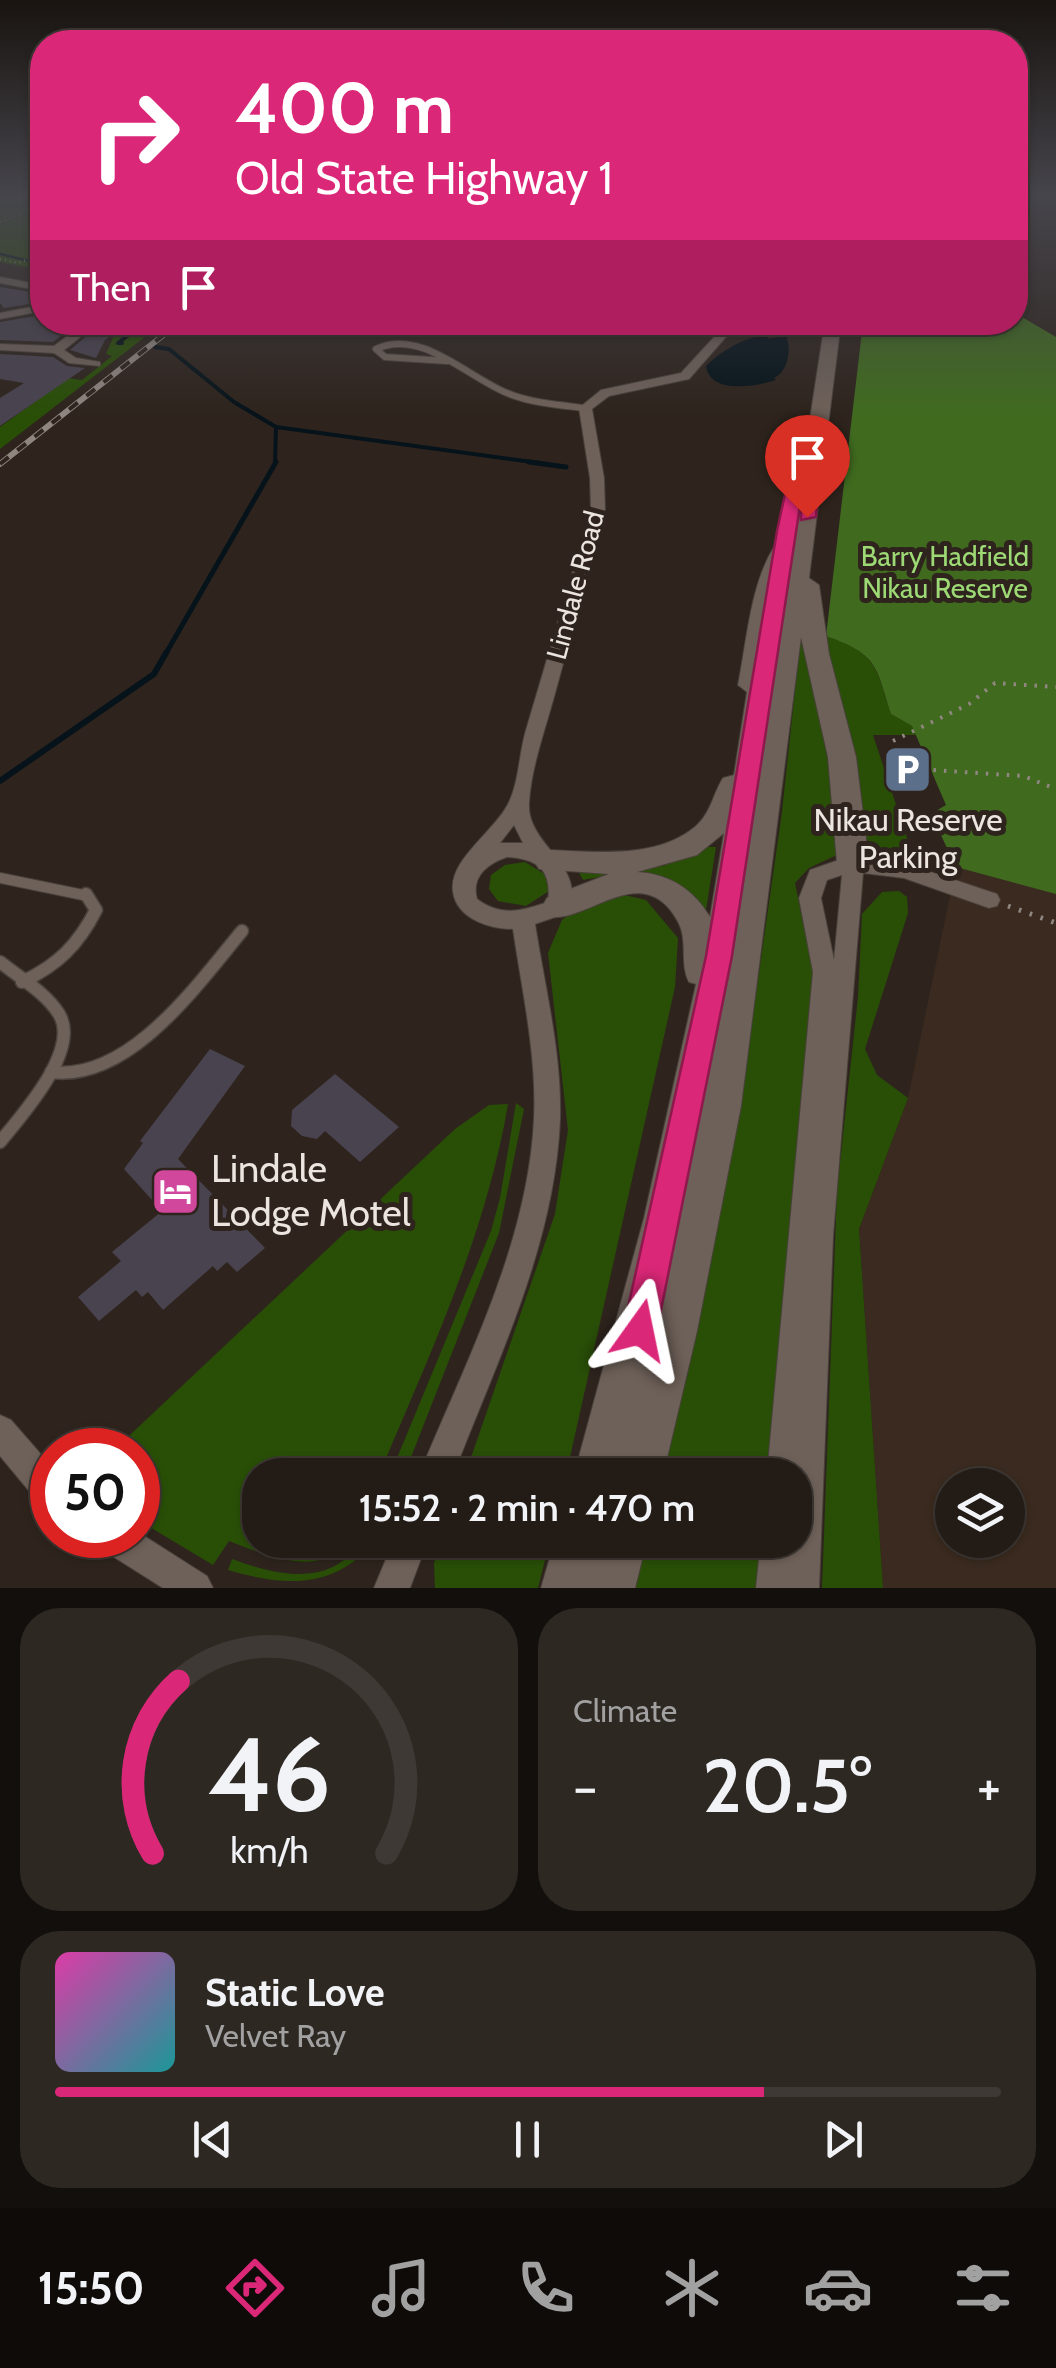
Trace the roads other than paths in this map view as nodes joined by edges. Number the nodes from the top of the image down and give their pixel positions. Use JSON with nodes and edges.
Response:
{"nodes":[{"id":1,"x":0,"y":280,"type":"edge"},
{"id":2,"x":30,"y":286,"type":"edge"},
{"id":3,"x":30,"y":310,"type":"edge"},
{"id":4,"x":0,"y":316,"type":"edge"},
{"id":5,"x":77,"y":335,"type":"edge"},
{"id":6,"x":722,"y":335,"type":"edge"},
{"id":7,"x":831,"y":335,"type":"edge"},
{"id":8,"x":0,"y":347,"type":"edge"},
{"id":9,"x":57,"y":350,"type":"junction"},
{"id":10,"x":447,"y":362,"type":"junction"},
{"id":11,"x":96,"y":364,"type":"dead end"},
{"id":12,"x":585,"y":408,"type":"junction"},
{"id":13,"x":793,"y":544,"type":"junction"},
{"id":14,"x":518,"y":806,"type":"junction"},
{"id":15,"x":547,"y":859,"type":"junction"},
{"id":16,"x":853,"y":862,"type":"junction"},
{"id":17,"x":472,"y":864,"type":"junction"},
{"id":18,"x":0,"y":878,"type":"edge"},
{"id":19,"x":989,"y":900,"type":"road end"},
{"id":20,"x":541,"y":913,"type":"junction"},
{"id":21,"x":242,"y":932,"type":"dead end"},
{"id":22,"x":0,"y":962,"type":"edge"},
{"id":23,"x":22,"y":982,"type":"junction"},
{"id":24,"x":51,"y":1072,"type":"junction"},
{"id":25,"x":0,"y":1142,"type":"edge"},
{"id":26,"x":622,"y":1398,"type":"junction"},
{"id":27,"x":0,"y":1431,"type":"edge"},
{"id":28,"x":442,"y":1458,"type":"edge"},
{"id":29,"x":605,"y":1458,"type":"edge"},
{"id":30,"x":642,"y":1458,"type":"edge"},
{"id":31,"x":785,"y":1458,"type":"edge"},
{"id":32,"x":30,"y":1466,"type":"edge"},
{"id":33,"x":143,"y":1558,"type":"edge"},
{"id":34,"x":404,"y":1558,"type":"edge"},
{"id":35,"x":576,"y":1558,"type":"edge"},
{"id":36,"x":618,"y":1558,"type":"edge"},
{"id":37,"x":776,"y":1558,"type":"edge"},
{"id":38,"x":181,"y":1584,"type":"edge"},
{"id":39,"x":392,"y":1588,"type":"edge"},
{"id":40,"x":567,"y":1588,"type":"edge"},
{"id":41,"x":610,"y":1588,"type":"edge"},
{"id":42,"x":774,"y":1588,"type":"edge"},
{"id":43,"x":801,"y":1588,"type":"edge"}],
"edges":[{"from":1,"to":2,"type":"street"},
{"from":3,"to":4,"type":"street"},
{"from":5,"to":9,"type":"street"},
{"from":6,"to":12,"type":"street"},
{"from":7,"to":13,"type":"main road"},
{"from":8,"to":9,"type":"street"},
{"from":9,"to":11,"type":"street"},
{"from":10,"to":10,"type":"lane"},
{"from":10,"to":12,"type":"lane"},
{"from":12,"to":14,"type":"street","name":"Lindale Road"},
{"from":13,"to":15,"type":"main road"},
{"from":13,"to":16,"type":"main road"},
{"from":13,"to":26,"type":"main road"},
{"from":13,"to":30,"type":"main road"},
{"from":14,"to":15,"type":"street"},
{"from":14,"to":17,"type":"street","name":"Lindale Road"},
{"from":15,"to":17,"type":"street"},
{"from":15,"to":20,"type":"street"},
{"from":16,"to":19,"type":"street"},
{"from":16,"to":31,"type":"street"},
{"from":16,"to":43,"type":"street"},
{"from":17,"to":20,"type":"street"},
{"from":18,"to":23,"type":"lane"},
{"from":20,"to":26,"type":"main road"},
{"from":20,"to":28,"type":"street"},
{"from":21,"to":24,"type":"lane"},
{"from":22,"to":23,"type":"lane"},
{"from":23,"to":24,"type":"lane"},
{"from":24,"to":25,"type":"lane"},
{"from":26,"to":29,"type":"main road"},
{"from":27,"to":32,"type":"street"},
{"from":33,"to":38,"type":"street"},
{"from":34,"to":39,"type":"street"},
{"from":35,"to":40,"type":"main road"},
{"from":36,"to":41,"type":"main road"},
{"from":37,"to":42,"type":"street"}]}
